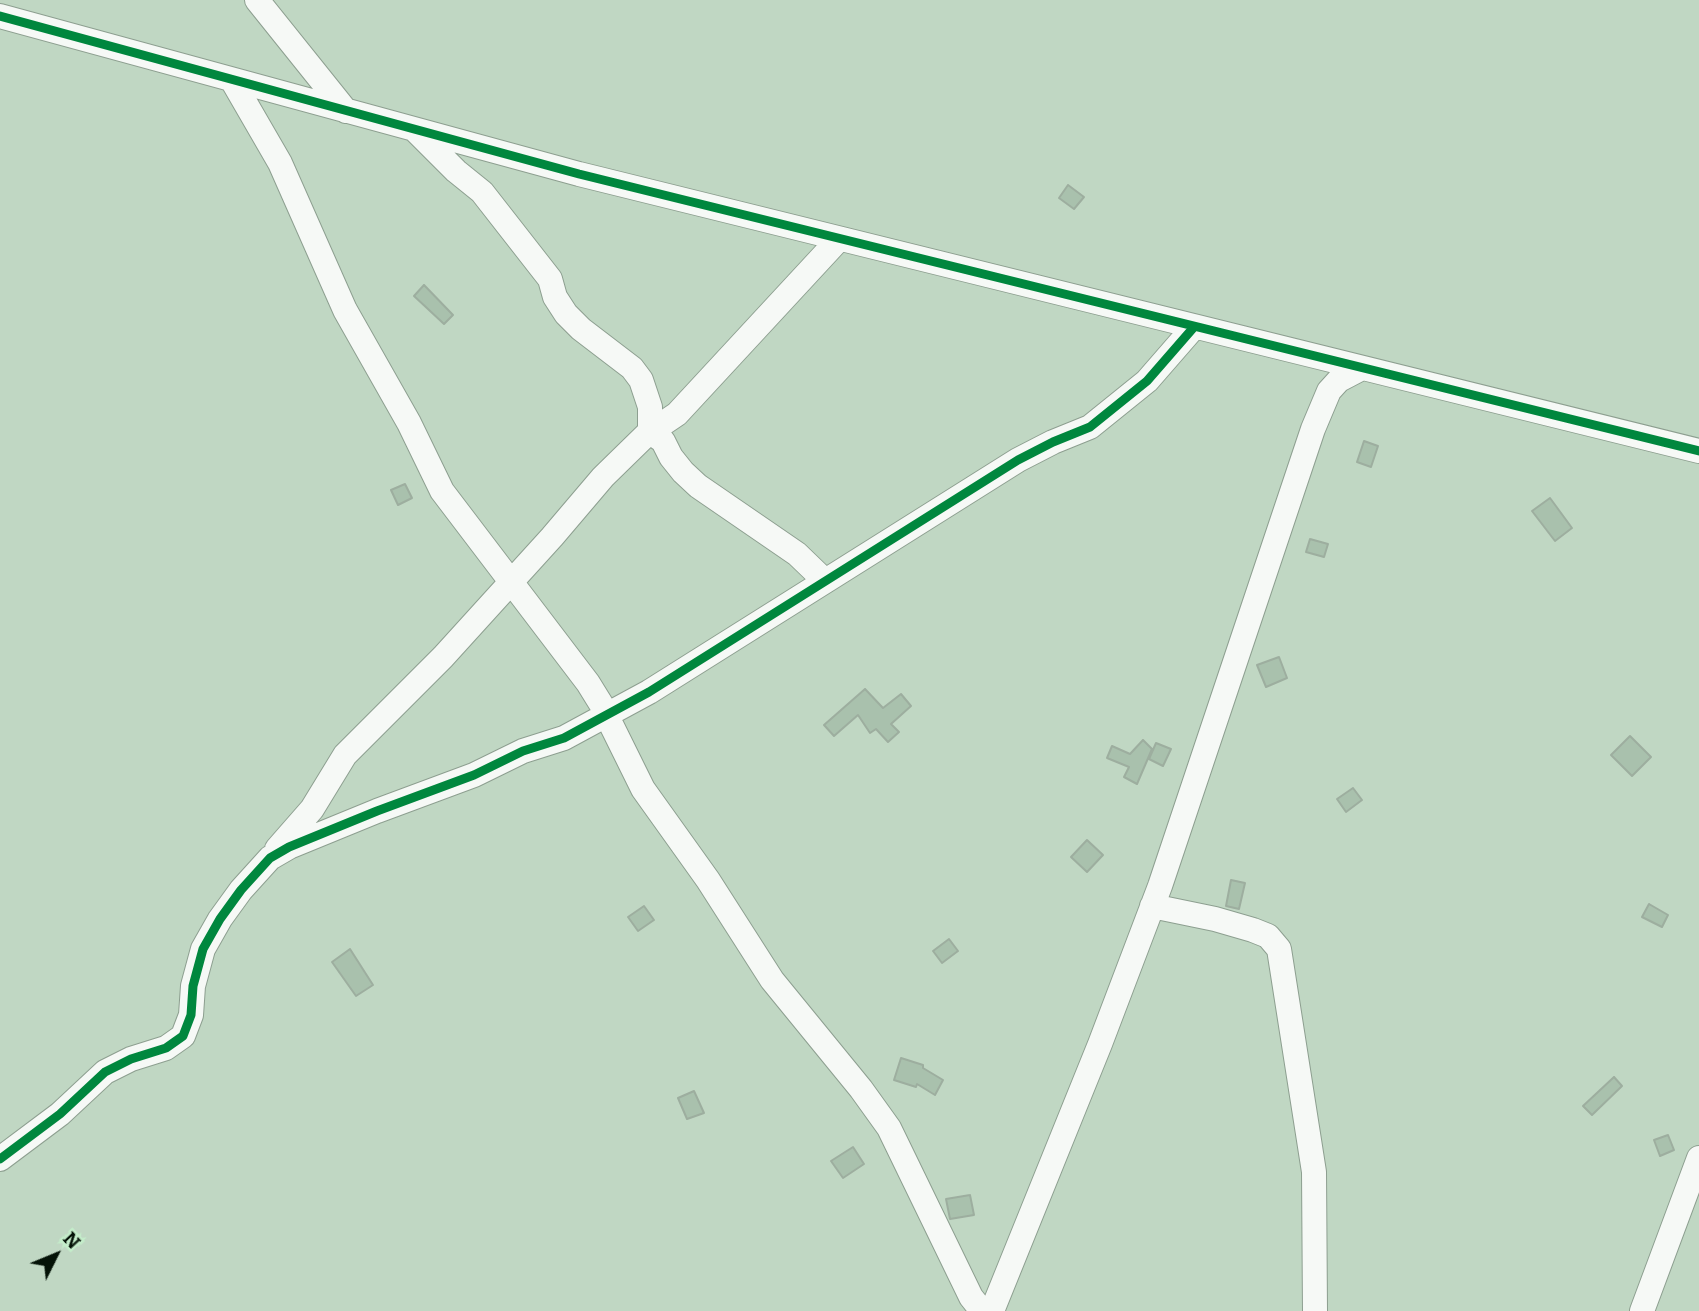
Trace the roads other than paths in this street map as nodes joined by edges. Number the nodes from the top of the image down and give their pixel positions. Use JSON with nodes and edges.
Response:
{"nodes":[{"id":1,"x":257,"y":0,"type":"edge"},
{"id":2,"x":0,"y":16,"type":"edge"},
{"id":3,"x":232,"y":79,"type":"junction"},
{"id":4,"x":346,"y":111,"type":"junction"},
{"id":5,"x":414,"y":129,"type":"junction"},
{"id":6,"x":839,"y":239,"type":"junction"},
{"id":7,"x":1194,"y":327,"type":"junction"},
{"id":8,"x":1360,"y":369,"type":"junction"},
{"id":9,"x":650,"y":432,"type":"junction"},
{"id":10,"x":1699,"y":451,"type":"edge"},
{"id":11,"x":825,"y":581,"type":"junction"},
{"id":12,"x":511,"y":582,"type":"junction"},
{"id":13,"x":606,"y":717,"type":"junction"},
{"id":14,"x":270,"y":858,"type":"junction"},
{"id":15,"x":1152,"y":906,"type":"junction"},
{"id":16,"x":1699,"y":1158,"type":"edge"},
{"id":17,"x":0,"y":1159,"type":"edge"},
{"id":18,"x":982,"y":1311,"type":"edge"},
{"id":19,"x":992,"y":1311,"type":"edge"},
{"id":20,"x":1315,"y":1311,"type":"edge"},
{"id":21,"x":1642,"y":1311,"type":"edge"}],
"edges":[{"from":1,"to":4,"type":"street"},
{"from":2,"to":3,"type":"street"},
{"from":3,"to":4,"type":"street"},
{"from":3,"to":12,"type":"street"},
{"from":4,"to":5,"type":"street"},
{"from":5,"to":6,"type":"street"},
{"from":5,"to":9,"type":"street"},
{"from":6,"to":7,"type":"street"},
{"from":6,"to":9,"type":"street"},
{"from":7,"to":8,"type":"street"},
{"from":7,"to":11,"type":"street"},
{"from":8,"to":10,"type":"street"},
{"from":8,"to":15,"type":"street"},
{"from":9,"to":11,"type":"street"},
{"from":9,"to":12,"type":"street"},
{"from":11,"to":13,"type":"street"},
{"from":12,"to":13,"type":"street"},
{"from":12,"to":14,"type":"street"},
{"from":13,"to":14,"type":"street"},
{"from":13,"to":18,"type":"street"},
{"from":14,"to":17,"type":"street"},
{"from":15,"to":19,"type":"street"},
{"from":15,"to":20,"type":"street"},
{"from":16,"to":21,"type":"street"}]}
